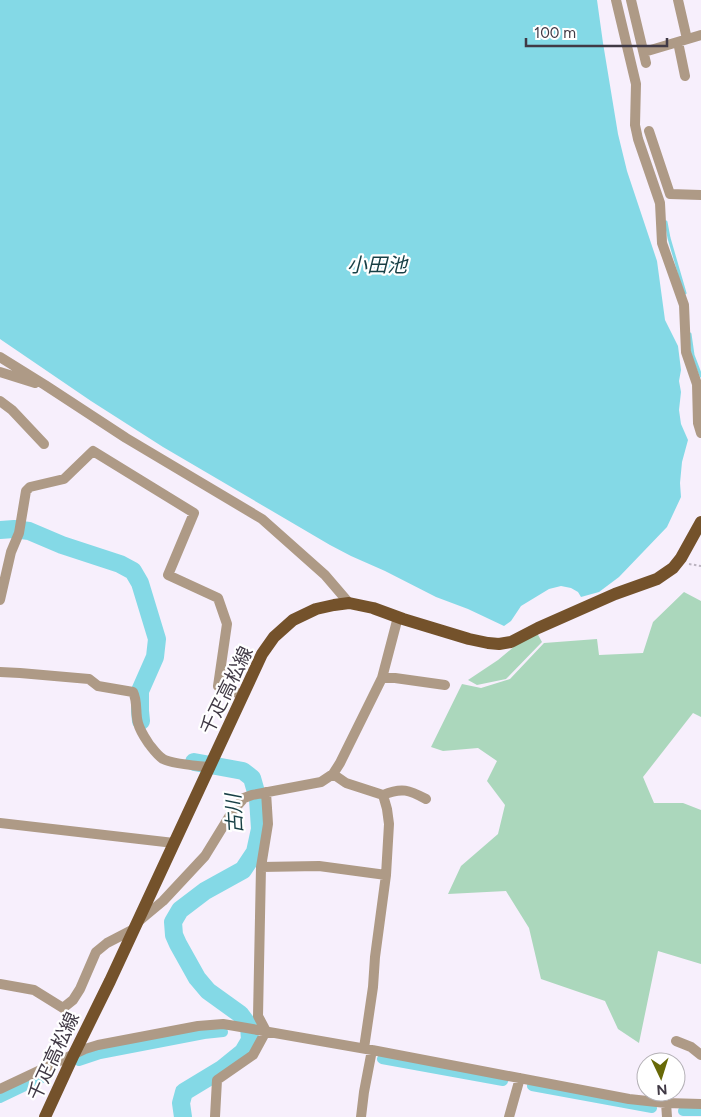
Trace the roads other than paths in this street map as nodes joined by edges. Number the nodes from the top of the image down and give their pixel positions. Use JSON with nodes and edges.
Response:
{"nodes":[{"id":1,"x":616,"y":0,"type":"edge"},
{"id":2,"x":631,"y":0,"type":"edge"},
{"id":3,"x":678,"y":0,"type":"edge"},
{"id":4,"x":701,"y":35,"type":"edge"},
{"id":5,"x":682,"y":41,"type":"junction"},
{"id":6,"x":644,"y":52,"type":"junction"},
{"id":7,"x":646,"y":63,"type":"dead end"},
{"id":8,"x":685,"y":76,"type":"dead end"},
{"id":9,"x":648,"y":131,"type":"dead end"},
{"id":10,"x":701,"y":195,"type":"edge"},
{"id":11,"x":0,"y":357,"type":"edge"},
{"id":12,"x":0,"y":372,"type":"edge"},
{"id":13,"x":45,"y":385,"type":"junction"},
{"id":14,"x":0,"y":401,"type":"edge"},
{"id":15,"x":701,"y":433,"type":"edge"},
{"id":16,"x":44,"y":444,"type":"dead end"},
{"id":17,"x":701,"y":522,"type":"edge"},
{"id":18,"x":0,"y":600,"type":"edge"},
{"id":19,"x":349,"y":603,"type":"junction"},
{"id":20,"x":398,"y":617,"type":"junction"},
{"id":21,"x":0,"y":672,"type":"edge"},
{"id":22,"x":382,"y":678,"type":"junction"},
{"id":23,"x":445,"y":685,"type":"dead end"},
{"id":24,"x":243,"y":695,"type":"junction"},
{"id":25,"x":212,"y":763,"type":"junction"},
{"id":26,"x":333,"y":774,"type":"junction"},
{"id":27,"x":260,"y":793,"type":"junction"},
{"id":28,"x":383,"y":795,"type":"junction"},
{"id":29,"x":426,"y":799,"type":"dead end"},
{"id":30,"x":0,"y":823,"type":"edge"},
{"id":31,"x":174,"y":843,"type":"junction"},
{"id":32,"x":261,"y":866,"type":"junction"},
{"id":33,"x":386,"y":875,"type":"junction"},
{"id":34,"x":135,"y":926,"type":"junction"},
{"id":35,"x":0,"y":984,"type":"edge"},
{"id":36,"x":262,"y":1030,"type":"junction"},
{"id":37,"x":676,"y":1041,"type":"dead end"},
{"id":38,"x":368,"y":1049,"type":"junction"},
{"id":39,"x":74,"y":1054,"type":"junction"},
{"id":40,"x":701,"y":1055,"type":"edge"},
{"id":41,"x":520,"y":1078,"type":"junction"},
{"id":42,"x":0,"y":1088,"type":"edge"},
{"id":43,"x":666,"y":1104,"type":"junction"},
{"id":44,"x":701,"y":1104,"type":"edge"},
{"id":45,"x":45,"y":1117,"type":"edge"},
{"id":46,"x":215,"y":1117,"type":"edge"},
{"id":47,"x":361,"y":1117,"type":"edge"},
{"id":48,"x":509,"y":1117,"type":"edge"},
{"id":49,"x":667,"y":1117,"type":"edge"}],
"edges":[{"from":1,"to":15,"type":"street"},
{"from":2,"to":6,"type":"street"},
{"from":3,"to":5,"type":"street"},
{"from":4,"to":5,"type":"street"},
{"from":5,"to":6,"type":"street"},
{"from":5,"to":8,"type":"street"},
{"from":6,"to":7,"type":"street"},
{"from":9,"to":10,"type":"street"},
{"from":11,"to":13,"type":"street"},
{"from":12,"to":13,"type":"street"},
{"from":13,"to":19,"type":"street"},
{"from":14,"to":16,"type":"street"},
{"from":17,"to":20,"type":"main road","name":"千疋高松線"},
{"from":18,"to":24,"type":"street"},
{"from":19,"to":20,"type":"main road","name":"千疋高松線"},
{"from":19,"to":24,"type":"main road","name":"千疋高松線"},
{"from":20,"to":22,"type":"street"},
{"from":21,"to":25,"type":"street"},
{"from":22,"to":23,"type":"street"},
{"from":22,"to":26,"type":"street"},
{"from":24,"to":25,"type":"main road","name":"千疋高松線"},
{"from":25,"to":31,"type":"main road","name":"千疋高松線"},
{"from":26,"to":27,"type":"street"},
{"from":26,"to":28,"type":"street"},
{"from":27,"to":32,"type":"street"},
{"from":27,"to":34,"type":"street"},
{"from":28,"to":29,"type":"street"},
{"from":28,"to":33,"type":"street"},
{"from":30,"to":31,"type":"street"},
{"from":31,"to":34,"type":"main road","name":"千疋高松線"},
{"from":32,"to":33,"type":"street"},
{"from":32,"to":36,"type":"street"},
{"from":33,"to":38,"type":"street"},
{"from":34,"to":35,"type":"street"},
{"from":34,"to":39,"type":"main road","name":"千疋高松線"},
{"from":36,"to":38,"type":"street"},
{"from":36,"to":39,"type":"street"},
{"from":36,"to":46,"type":"street"},
{"from":37,"to":40,"type":"street"},
{"from":38,"to":41,"type":"street"},
{"from":38,"to":47,"type":"street"},
{"from":39,"to":42,"type":"street"},
{"from":39,"to":45,"type":"main road","name":"千疋高松線"},
{"from":41,"to":43,"type":"street"},
{"from":41,"to":48,"type":"street"},
{"from":43,"to":44,"type":"street"},
{"from":43,"to":49,"type":"street"}]}
